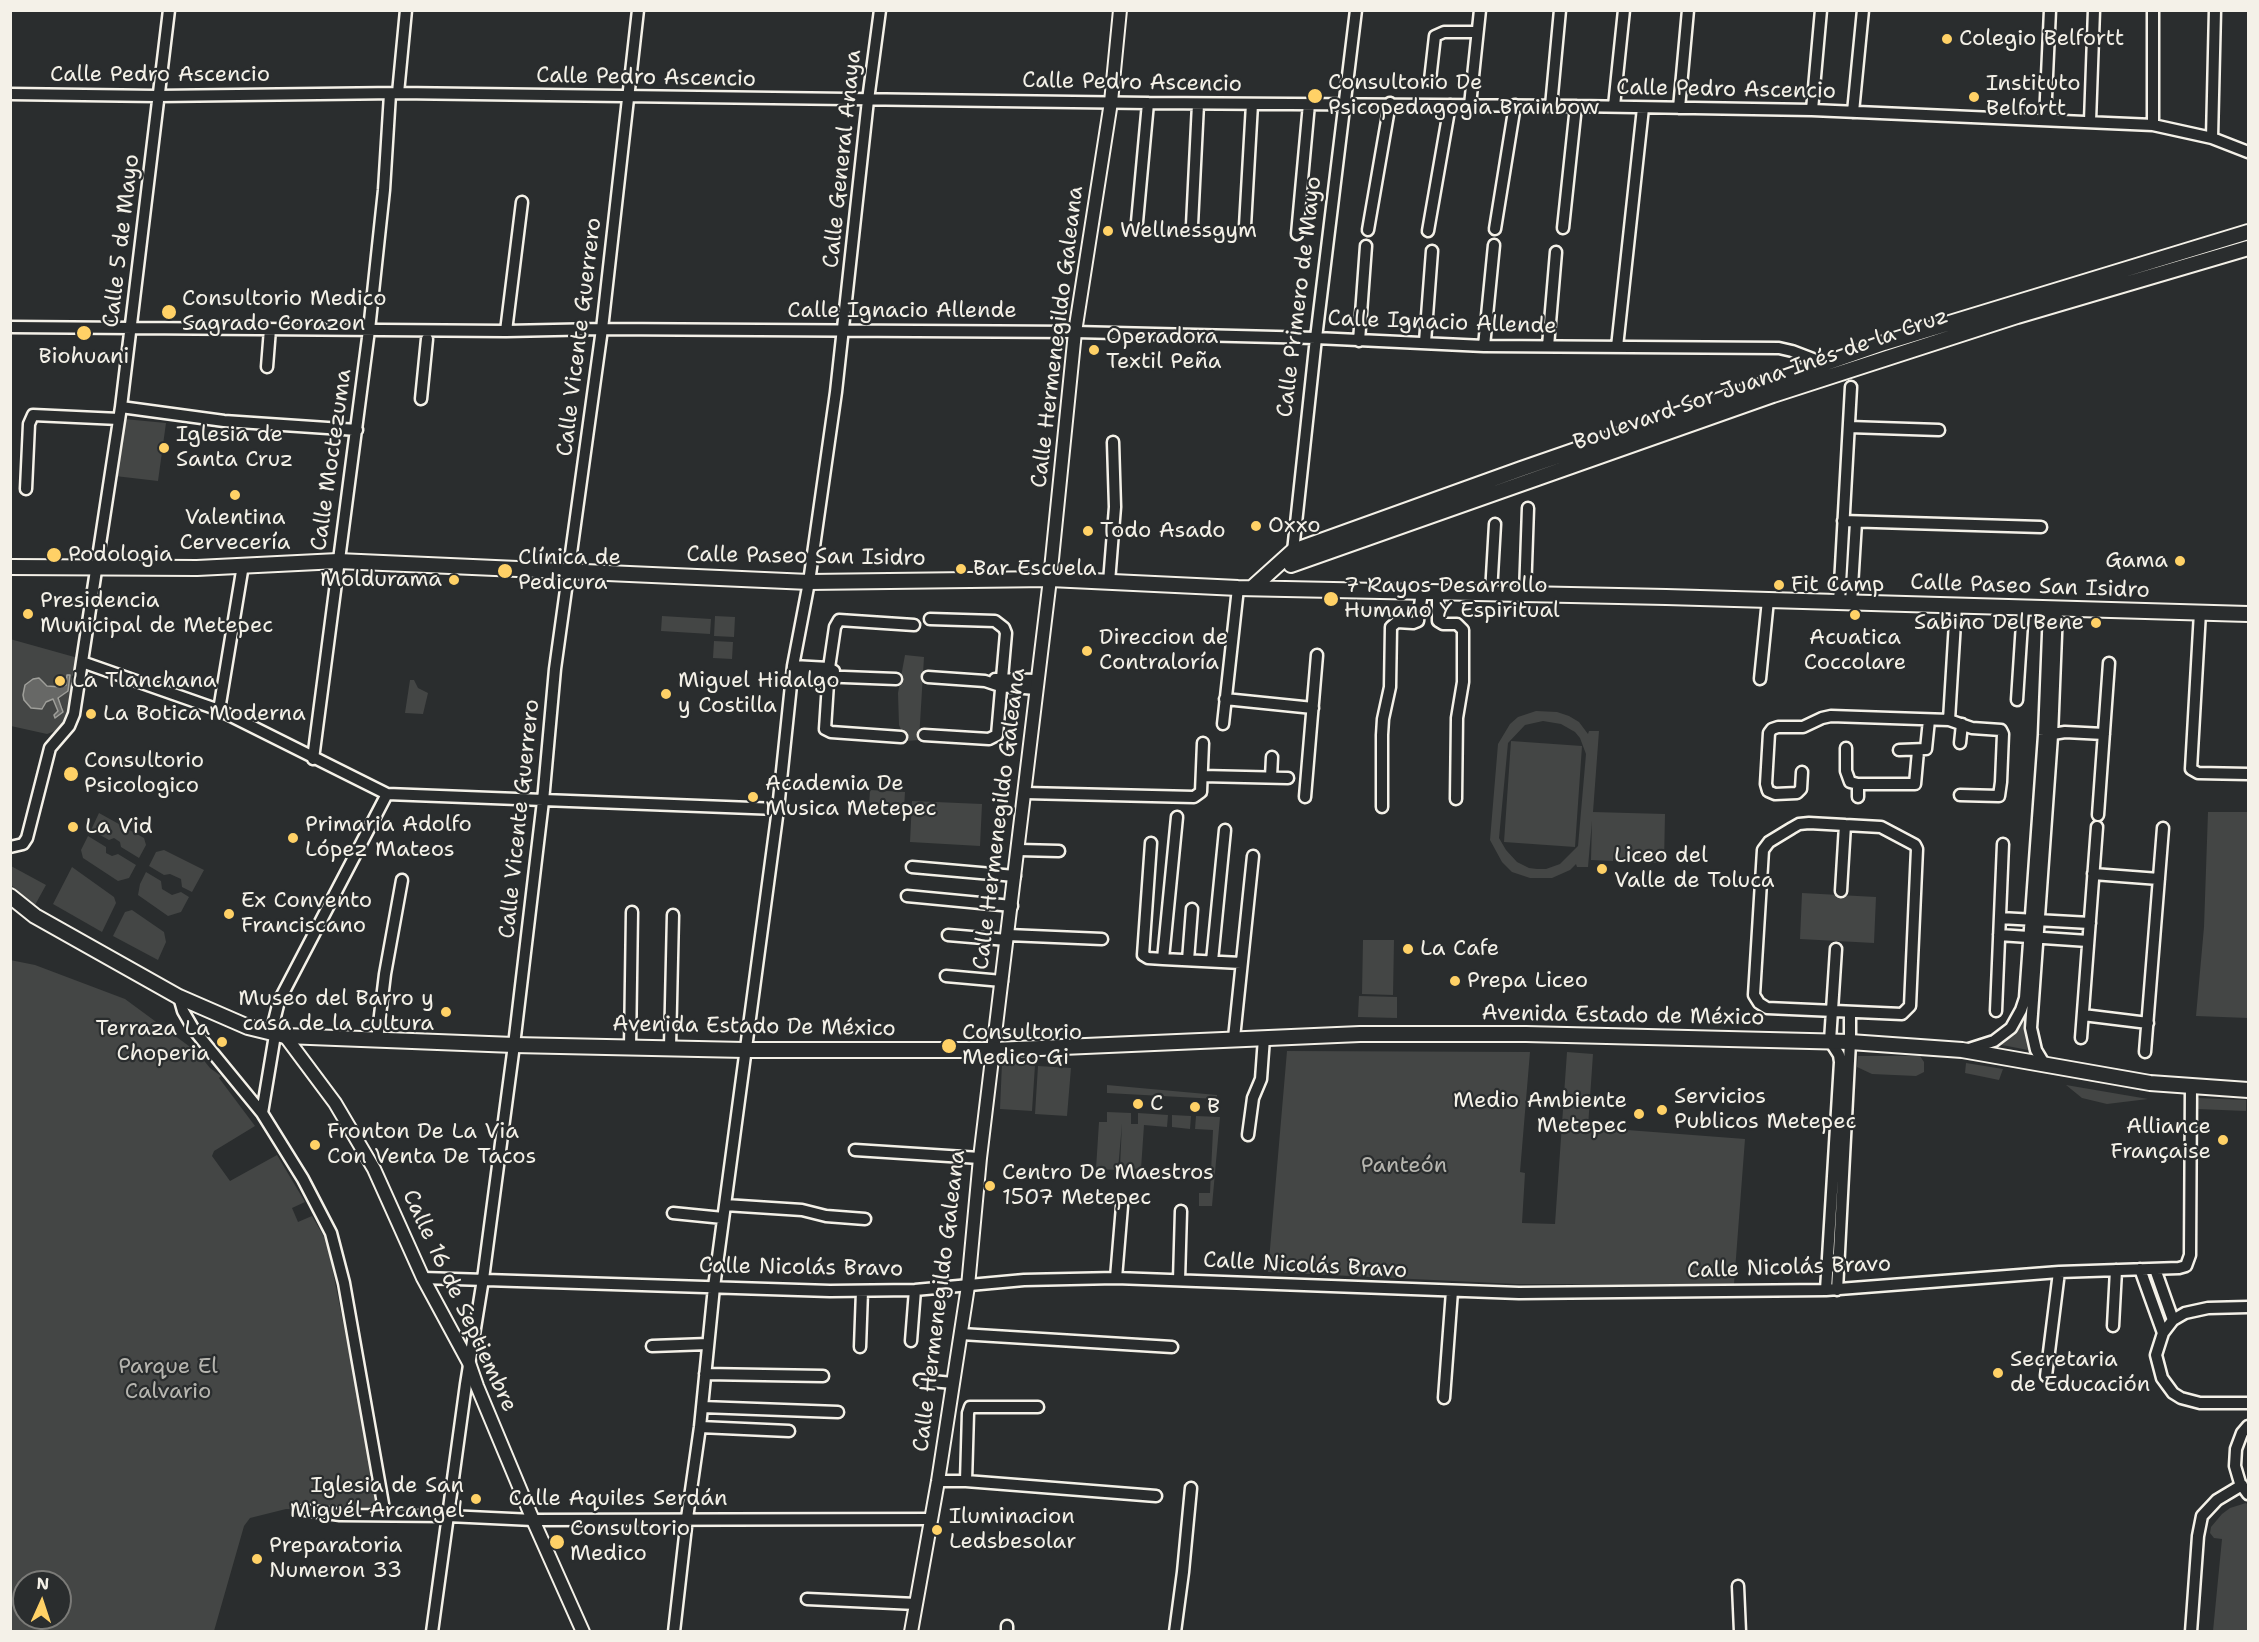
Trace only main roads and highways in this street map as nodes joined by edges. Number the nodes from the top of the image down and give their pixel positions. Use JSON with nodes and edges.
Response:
{"nodes":[{"id":1,"x":2248,"y":232,"type":"edge"},
{"id":2,"x":2248,"y":248,"type":"edge"},
{"id":3,"x":1292,"y":558,"type":"junction"},
{"id":4,"x":10,"y":567,"type":"edge"},
{"id":5,"x":1252,"y":588,"type":"junction"},
{"id":6,"x":1290,"y":589,"type":"junction"},
{"id":7,"x":2248,"y":614,"type":"edge"},
{"id":8,"x":10,"y":896,"type":"edge"},
{"id":9,"x":994,"y":1050,"type":"joint"},
{"id":10,"x":2248,"y":1090,"type":"edge"}],
"edges":[{"from":1,"to":3,"type":"main road","name":"Boulevard Sor Juana Inés de la Cruz"},
{"from":2,"to":3,"type":"main road","name":"Boulevard Sor Juana Inés de la Cruz"},
{"from":3,"to":5,"type":"main road"},
{"from":3,"to":6,"type":"main road","name":"Calle Primero de Mayo"},
{"from":4,"to":5,"type":"main road","name":"Calle Paseo San Isidro"},
{"from":5,"to":6,"type":"main road","name":"Calle Paseo San Isidro"},
{"from":6,"to":7,"type":"main road","name":"Calle Paseo San Isidro"},
{"from":8,"to":9,"type":"main road","name":"Avenida Estado De México"},
{"from":9,"to":10,"type":"main road","name":"Avenida Estado de México"}]}
